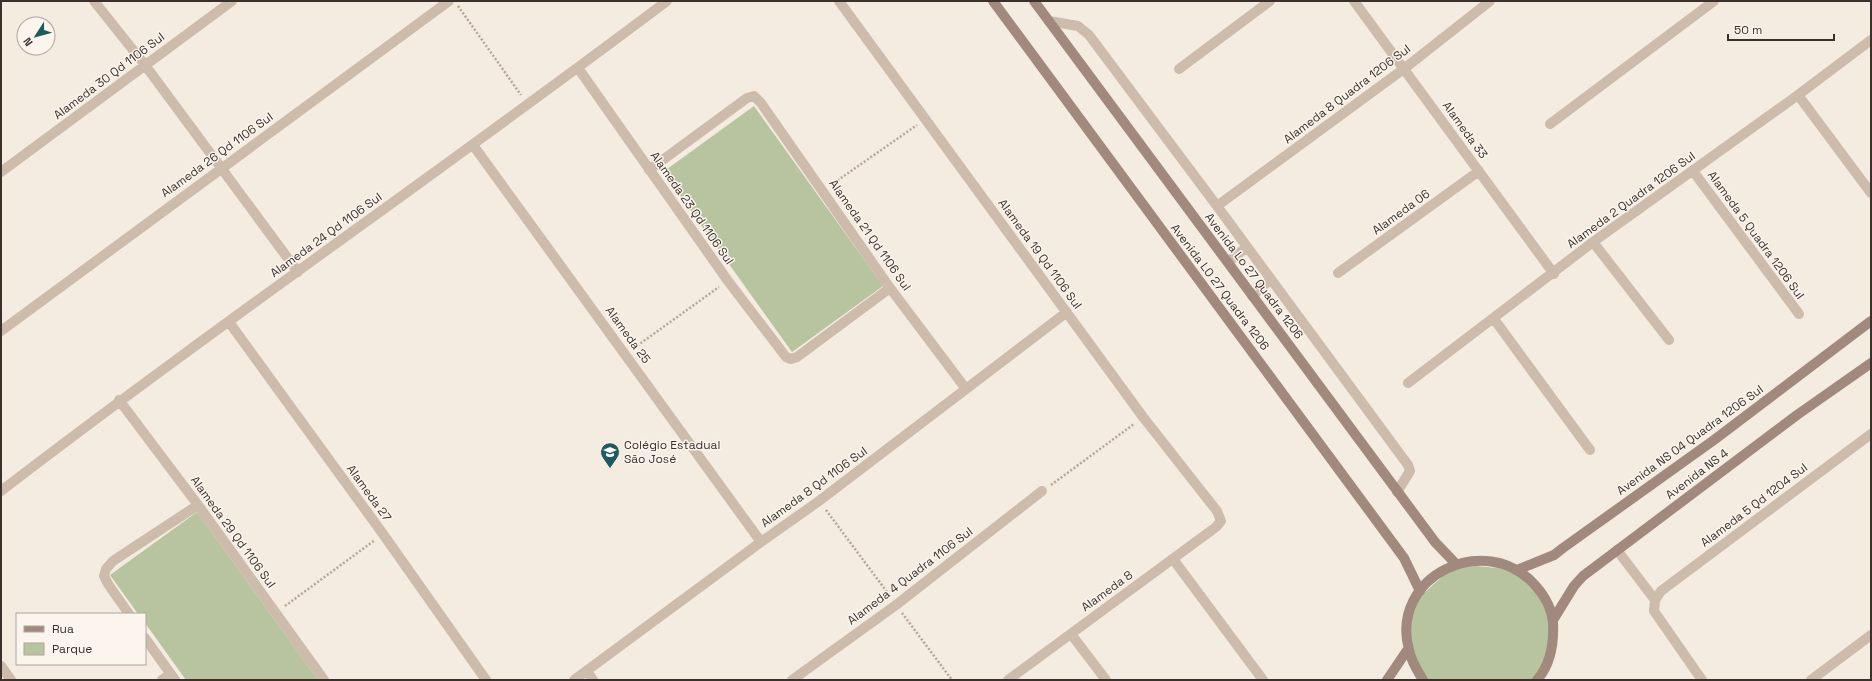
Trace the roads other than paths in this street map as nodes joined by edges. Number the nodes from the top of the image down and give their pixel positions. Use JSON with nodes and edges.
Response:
{"nodes":[{"id":1,"x":94,"y":1,"type":"edge"},
{"id":2,"x":232,"y":1,"type":"edge"},
{"id":3,"x":449,"y":1,"type":"edge"},
{"id":4,"x":666,"y":1,"type":"edge"},
{"id":5,"x":839,"y":1,"type":"edge"},
{"id":6,"x":993,"y":1,"type":"edge"},
{"id":7,"x":1034,"y":1,"type":"edge"},
{"id":8,"x":1270,"y":1,"type":"edge"},
{"id":9,"x":1354,"y":1,"type":"edge"},
{"id":10,"x":1490,"y":1,"type":"edge"},
{"id":11,"x":1714,"y":1,"type":"edge"},
{"id":12,"x":1048,"y":20,"type":"junction"},
{"id":13,"x":1871,"y":40,"type":"edge"},
{"id":14,"x":146,"y":65,"type":"junction"},
{"id":15,"x":578,"y":68,"type":"junction"},
{"id":16,"x":1405,"y":68,"type":"junction"},
{"id":17,"x":1179,"y":69,"type":"dead end"},
{"id":18,"x":1798,"y":95,"type":"junction"},
{"id":19,"x":1550,"y":124,"type":"dead end"},
{"id":20,"x":473,"y":144,"type":"junction"},
{"id":21,"x":3,"y":167,"type":"edge"},
{"id":22,"x":221,"y":169,"type":"junction"},
{"id":23,"x":649,"y":170,"type":"junction"},
{"id":24,"x":1479,"y":171,"type":"junction"},
{"id":25,"x":1693,"y":171,"type":"junction"},
{"id":26,"x":1871,"y":193,"type":"edge"},
{"id":27,"x":1218,"y":206,"type":"junction"},
{"id":28,"x":1593,"y":242,"type":"junction"},
{"id":29,"x":1247,"y":247,"type":"junction"},
{"id":30,"x":1228,"y":262,"type":"junction"},
{"id":31,"x":298,"y":272,"type":"junction"},
{"id":32,"x":1338,"y":274,"type":"dead end"},
{"id":33,"x":1554,"y":274,"type":"junction"},
{"id":34,"x":1271,"y":279,"type":"junction"},
{"id":35,"x":890,"y":288,"type":"junction"},
{"id":36,"x":1252,"y":296,"type":"junction"},
{"id":37,"x":1067,"y":312,"type":"junction"},
{"id":38,"x":1799,"y":314,"type":"dead end"},
{"id":39,"x":1494,"y":319,"type":"junction"},
{"id":40,"x":1871,"y":321,"type":"edge"},
{"id":41,"x":229,"y":322,"type":"junction"},
{"id":42,"x":1,"y":331,"type":"edge"},
{"id":43,"x":1669,"y":340,"type":"dead end"},
{"id":44,"x":1871,"y":363,"type":"edge"},
{"id":45,"x":1408,"y":383,"type":"dead end"},
{"id":46,"x":966,"y":389,"type":"junction"},
{"id":47,"x":119,"y":400,"type":"junction"},
{"id":48,"x":1871,"y":434,"type":"edge"},
{"id":49,"x":1590,"y":450,"type":"dead end"},
{"id":50,"x":1,"y":491,"type":"edge"},
{"id":51,"x":1042,"y":491,"type":"road end"},
{"id":52,"x":1397,"y":492,"type":"junction"},
{"id":53,"x":198,"y":505,"type":"junction"},
{"id":54,"x":1221,"y":521,"type":"joint"},
{"id":55,"x":761,"y":542,"type":"junction"},
{"id":56,"x":1617,"y":550,"type":"junction"},
{"id":57,"x":1173,"y":559,"type":"junction"},
{"id":58,"x":1456,"y":564,"type":"junction"},
{"id":59,"x":1517,"y":570,"type":"junction"},
{"id":60,"x":1420,"y":591,"type":"junction"},
{"id":61,"x":1655,"y":600,"type":"junction"},
{"id":62,"x":127,"y":613,"type":"edge"},
{"id":63,"x":1553,"y":620,"type":"junction"},
{"id":64,"x":1071,"y":634,"type":"junction"},
{"id":65,"x":1871,"y":635,"type":"edge"},
{"id":66,"x":146,"y":640,"type":"edge"},
{"id":67,"x":1408,"y":650,"type":"junction"},
{"id":68,"x":1,"y":666,"type":"edge"},
{"id":69,"x":587,"y":671,"type":"junction"},
{"id":70,"x":169,"y":678,"type":"edge"},
{"id":71,"x":1541,"y":678,"type":"edge"},
{"id":72,"x":11,"y":680,"type":"edge"},
{"id":73,"x":324,"y":680,"type":"edge"},
{"id":74,"x":486,"y":680,"type":"edge"},
{"id":75,"x":574,"y":680,"type":"edge"},
{"id":76,"x":593,"y":680,"type":"edge"},
{"id":77,"x":792,"y":680,"type":"edge"},
{"id":78,"x":1008,"y":680,"type":"edge"},
{"id":79,"x":1106,"y":680,"type":"edge"},
{"id":80,"x":1263,"y":680,"type":"edge"},
{"id":81,"x":1387,"y":680,"type":"edge"},
{"id":82,"x":1423,"y":680,"type":"edge"},
{"id":83,"x":1702,"y":680,"type":"edge"},
{"id":84,"x":1811,"y":680,"type":"edge"}],
"edges":[{"from":1,"to":14,"type":"street"},
{"from":2,"to":14,"type":"street","name":"Alameda 30 Qd 1106 Sul"},
{"from":3,"to":22,"type":"street","name":"Alameda 26 Qd 1106 Sul"},
{"from":4,"to":15,"type":"street","name":"Alameda 24 Qd 1106 Sul"},
{"from":5,"to":37,"type":"street","name":"Alameda 19 Qd 1106 Sul"},
{"from":6,"to":60,"type":"main road","name":"Avenida L0 27 Quadra 1206"},
{"from":7,"to":12,"type":"main road","name":"Avenida Lo 27 Quadra 1206"},
{"from":8,"to":17,"type":"street"},
{"from":9,"to":16,"type":"street","name":"Alameda 33"},
{"from":10,"to":16,"type":"street","name":"Alameda 8 Quadra 1206 Sul"},
{"from":11,"to":19,"type":"street"},
{"from":12,"to":27,"type":"street"},
{"from":12,"to":30,"type":"main road","name":"Avenida Lo 27 Quadra 1206"},
{"from":13,"to":18,"type":"street","name":"Alameda 2 Quadra 1206 Sul"},
{"from":14,"to":21,"type":"street","name":"Alameda 30 Qd 1106 Sul"},
{"from":14,"to":22,"type":"street"},
{"from":15,"to":20,"type":"street","name":"Alameda 24 Qd 1106 Sul"},
{"from":15,"to":23,"type":"street","name":"Alameda 23 Qd 1106 Sul"},
{"from":16,"to":24,"type":"street","name":"Alameda 33"},
{"from":16,"to":27,"type":"street","name":"Alameda 8 Quadra 1206 Sul"},
{"from":18,"to":25,"type":"street","name":"Alameda 2 Quadra 1206 Sul"},
{"from":18,"to":26,"type":"street"},
{"from":20,"to":31,"type":"street","name":"Alameda 24 Qd 1106 Sul"},
{"from":20,"to":55,"type":"street","name":"Alameda 25"},
{"from":22,"to":31,"type":"street"},
{"from":22,"to":42,"type":"street","name":"Alameda 26 Qd 1106 Sul"},
{"from":23,"to":35,"type":"street","name":"Alameda 23 Qd 1106 Sul"},
{"from":23,"to":35,"type":"street","name":"Alameda 21 Qd 1106 Sul"},
{"from":24,"to":32,"type":"street","name":"Alameda 06"},
{"from":24,"to":33,"type":"street","name":"Alameda 33"},
{"from":25,"to":28,"type":"street","name":"Alameda 2 Quadra 1206 Sul"},
{"from":25,"to":38,"type":"street","name":"Alameda 5 Quadra 1206 Sul"},
{"from":27,"to":29,"type":"street"},
{"from":28,"to":33,"type":"street","name":"Alameda 2 Quadra 1206 Sul"},
{"from":28,"to":43,"type":"street"},
{"from":29,"to":30,"type":"street"},
{"from":29,"to":34,"type":"street"},
{"from":30,"to":36,"type":"main road","name":"Avenida Lo 27 Quadra 1206"},
{"from":31,"to":41,"type":"street","name":"Alameda 24 Qd 1106 Sul"},
{"from":33,"to":39,"type":"street","name":"Alameda 2 Quadra 1206 Sul"},
{"from":34,"to":36,"type":"street"},
{"from":34,"to":52,"type":"street"},
{"from":35,"to":46,"type":"street","name":"Alameda 21 Qd 1106 Sul"},
{"from":36,"to":52,"type":"main road","name":"Avenida Lo 27 Quadra 1206"},
{"from":37,"to":46,"type":"street","name":"Alameda 8 Qd 1106 Sul"},
{"from":37,"to":54,"type":"street","name":"Alameda 19 Qd 1106 Sul"},
{"from":39,"to":45,"type":"street","name":"Alameda 2 Quadra 1206 Sul"},
{"from":39,"to":49,"type":"street"},
{"from":40,"to":59,"type":"main road","name":"Avenida NS 04 Quadra 1206 Sul"},
{"from":41,"to":47,"type":"street","name":"Alameda 24 Qd 1106 Sul"},
{"from":41,"to":74,"type":"street","name":"Alameda 27"},
{"from":44,"to":56,"type":"main road","name":"Avenida NS 4"},
{"from":46,"to":55,"type":"street","name":"Alameda 8 Qd 1106 Sul"},
{"from":47,"to":50,"type":"street","name":"Alameda 24 Qd 1106 Sul"},
{"from":47,"to":53,"type":"street","name":"Alameda 29 Qd 1106 Sul"},
{"from":48,"to":61,"type":"street","name":"Alameda 5 Qd 1204 Sul"},
{"from":51,"to":77,"type":"street","name":"Alameda 4 Quadra 1106 Sul"},
{"from":52,"to":58,"type":"main road","name":"Avenida Lo 27 Quadra 1206"},
{"from":53,"to":62,"type":"street"},
{"from":53,"to":73,"type":"street","name":"Alameda 29 Qd 1106 Sul"},
{"from":54,"to":57,"type":"street","name":"Alameda 8"},
{"from":55,"to":69,"type":"street","name":"Alameda 8 Qd 1106 Sul"},
{"from":56,"to":61,"type":"street"},
{"from":56,"to":63,"type":"main road","name":"Avenida NS 4"},
{"from":57,"to":64,"type":"street","name":"Alameda 8"},
{"from":57,"to":80,"type":"street"},
{"from":58,"to":59,"type":"main road"},
{"from":58,"to":60,"type":"main road"},
{"from":59,"to":63,"type":"main road"},
{"from":60,"to":67,"type":"main road"},
{"from":61,"to":83,"type":"street"},
{"from":63,"to":71,"type":"main road"},
{"from":64,"to":78,"type":"street","name":"Alameda 8"},
{"from":64,"to":79,"type":"street"},
{"from":65,"to":84,"type":"street"},
{"from":66,"to":70,"type":"street"},
{"from":67,"to":81,"type":"main road"},
{"from":67,"to":82,"type":"main road"},
{"from":68,"to":72,"type":"street"},
{"from":69,"to":75,"type":"street","name":"Alameda 8 Qd 1106 Sul"},
{"from":69,"to":76,"type":"street"}]}
